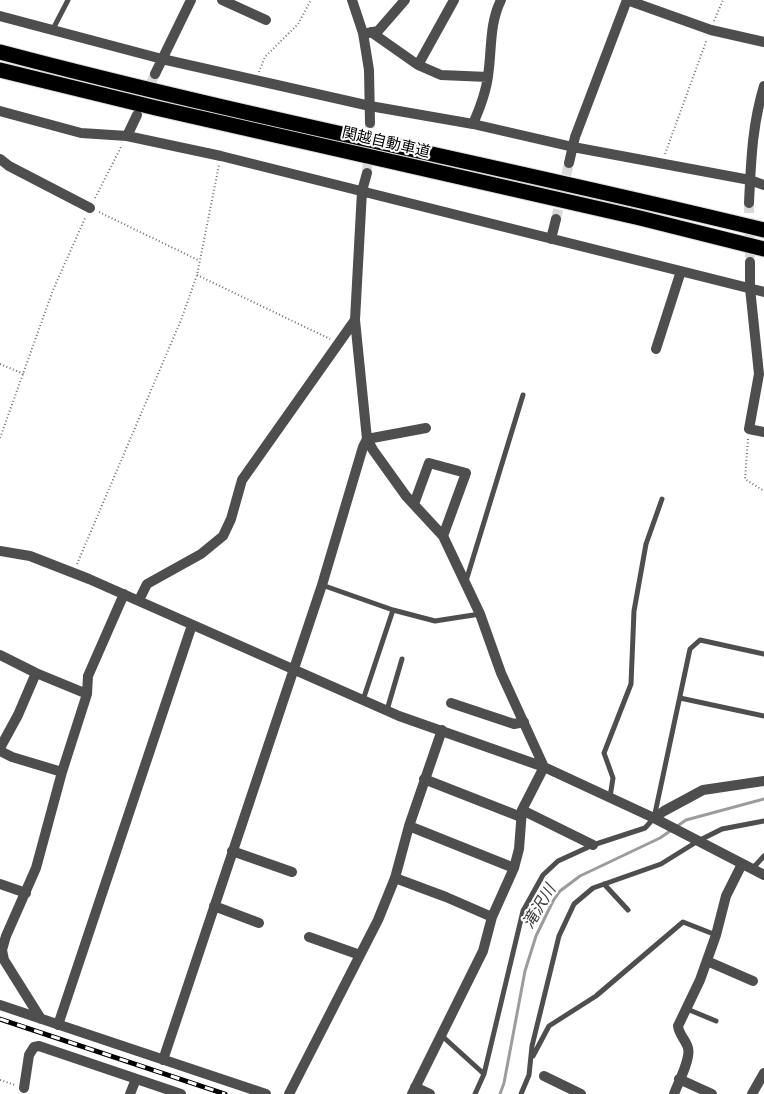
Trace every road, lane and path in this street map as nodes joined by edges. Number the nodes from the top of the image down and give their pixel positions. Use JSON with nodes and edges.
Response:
{"nodes":[{"id":1,"x":68,"y":0,"type":"edge"},
{"id":2,"x":191,"y":0,"type":"edge"},
{"id":3,"x":222,"y":0,"type":"edge"},
{"id":4,"x":311,"y":0,"type":"edge"},
{"id":5,"x":352,"y":0,"type":"edge"},
{"id":6,"x":405,"y":0,"type":"edge"},
{"id":7,"x":454,"y":0,"type":"edge"},
{"id":8,"x":501,"y":0,"type":"edge"},
{"id":9,"x":723,"y":0,"type":"edge"},
{"id":10,"x":0,"y":16,"type":"edge"},
{"id":11,"x":266,"y":20,"type":"dead end"},
{"id":12,"x":53,"y":29,"type":"junction"},
{"id":13,"x":710,"y":30,"type":"junction"},
{"id":14,"x":367,"y":33,"type":"junction"},
{"id":15,"x":764,"y":42,"type":"edge"},
{"id":16,"x":0,"y":52,"type":"edge"},
{"id":17,"x":162,"y":59,"type":"junction"},
{"id":18,"x":418,"y":66,"type":"junction"},
{"id":19,"x":0,"y":70,"type":"edge"},
{"id":20,"x":155,"y":74,"type":"tunnel mouth"},
{"id":21,"x":488,"y":77,"type":"junction"},
{"id":22,"x":256,"y":80,"type":"junction"},
{"id":23,"x":764,"y":86,"type":"edge"},
{"id":24,"x":370,"y":106,"type":"junction"},
{"id":25,"x":0,"y":112,"type":"edge"},
{"id":26,"x":137,"y":115,"type":"tunnel mouth"},
{"id":27,"x":370,"y":123,"type":"tunnel mouth"},
{"id":28,"x":473,"y":124,"type":"junction"},
{"id":29,"x":126,"y":136,"type":"junction"},
{"id":30,"x":573,"y":147,"type":"junction"},
{"id":31,"x":221,"y":156,"type":"junction"},
{"id":32,"x":0,"y":159,"type":"edge"},
{"id":33,"x":569,"y":163,"type":"tunnel mouth"},
{"id":34,"x":662,"y":164,"type":"junction"},
{"id":35,"x":366,"y":173,"type":"tunnel mouth"},
{"id":36,"x":750,"y":180,"type":"junction"},
{"id":37,"x":764,"y":184,"type":"edge"},
{"id":38,"x":362,"y":191,"type":"junction"},
{"id":39,"x":749,"y":203,"type":"tunnel mouth"},
{"id":40,"x":90,"y":208,"type":"junction"},
{"id":41,"x":556,"y":220,"type":"tunnel mouth"},
{"id":42,"x":764,"y":230,"type":"edge"},
{"id":43,"x":551,"y":239,"type":"junction"},
{"id":44,"x":764,"y":249,"type":"edge"},
{"id":45,"x":199,"y":260,"type":"junction"},
{"id":46,"x":750,"y":262,"type":"tunnel mouth"},
{"id":47,"x":681,"y":271,"type":"junction"},
{"id":48,"x":197,"y":275,"type":"junction"},
{"id":49,"x":750,"y":288,"type":"junction"},
{"id":50,"x":764,"y":292,"type":"edge"},
{"id":51,"x":355,"y":320,"type":"junction"},
{"id":52,"x":339,"y":343,"type":"junction"},
{"id":53,"x":656,"y":349,"type":"dead end"},
{"id":54,"x":0,"y":364,"type":"edge"},
{"id":55,"x":24,"y":374,"type":"junction"},
{"id":56,"x":761,"y":375,"type":"edge"},
{"id":57,"x":523,"y":395,"type":"dead end"},
{"id":58,"x":426,"y":428,"type":"dead end"},
{"id":59,"x":749,"y":429,"type":"junction"},
{"id":60,"x":764,"y":432,"type":"edge"},
{"id":61,"x":0,"y":438,"type":"edge"},
{"id":62,"x":367,"y":438,"type":"junction"},
{"id":63,"x":764,"y":491,"type":"edge"},
{"id":64,"x":662,"y":499,"type":"dead end"},
{"id":65,"x":414,"y":504,"type":"junction"},
{"id":66,"x":443,"y":536,"type":"junction"},
{"id":67,"x":0,"y":551,"type":"edge"},
{"id":68,"x":74,"y":574,"type":"junction"},
{"id":69,"x":465,"y":583,"type":"junction"},
{"id":70,"x":322,"y":585,"type":"junction"},
{"id":71,"x":124,"y":594,"type":"junction"},
{"id":72,"x":139,"y":600,"type":"junction"},
{"id":73,"x":394,"y":610,"type":"junction"},
{"id":74,"x":480,"y":614,"type":"junction"},
{"id":75,"x":192,"y":625,"type":"junction"},
{"id":76,"x":0,"y":654,"type":"edge"},
{"id":77,"x":764,"y":654,"type":"edge"},
{"id":78,"x":402,"y":659,"type":"dead end"},
{"id":79,"x":292,"y":670,"type":"junction"},
{"id":80,"x":36,"y":673,"type":"junction"},
{"id":81,"x":86,"y":694,"type":"junction"},
{"id":82,"x":680,"y":698,"type":"junction"},
{"id":83,"x":363,"y":700,"type":"junction"},
{"id":84,"x":451,"y":703,"type":"dead end"},
{"id":85,"x":387,"y":711,"type":"junction"},
{"id":86,"x":764,"y":716,"type":"edge"},
{"id":87,"x":524,"y":722,"type":"junction"},
{"id":88,"x":442,"y":730,"type":"junction"},
{"id":89,"x":0,"y":749,"type":"edge"},
{"id":90,"x":544,"y":767,"type":"junction"},
{"id":91,"x":62,"y":772,"type":"junction"},
{"id":92,"x":424,"y":779,"type":"junction"},
{"id":93,"x":764,"y":781,"type":"edge"},
{"id":94,"x":610,"y":797,"type":"junction"},
{"id":95,"x":522,"y":814,"type":"junction"},
{"id":96,"x":654,"y":818,"type":"junction"},
{"id":97,"x":764,"y":821,"type":"edge"},
{"id":98,"x":409,"y":826,"type":"junction"},
{"id":99,"x":698,"y":841,"type":"junction"},
{"id":100,"x":593,"y":846,"type":"junction"},
{"id":101,"x":232,"y":851,"type":"junction"},
{"id":102,"x":764,"y":856,"type":"edge"},
{"id":103,"x":742,"y":864,"type":"junction"},
{"id":104,"x":514,"y":868,"type":"junction"},
{"id":105,"x":752,"y":869,"type":"junction"},
{"id":106,"x":292,"y":872,"type":"dead end"},
{"id":107,"x":764,"y":875,"type":"edge"},
{"id":108,"x":394,"y":878,"type":"junction"},
{"id":109,"x":0,"y":884,"type":"edge"},
{"id":110,"x":604,"y":884,"type":"junction"},
{"id":111,"x":26,"y":893,"type":"junction"},
{"id":112,"x":214,"y":906,"type":"junction"},
{"id":113,"x":628,"y":910,"type":"dead end"},
{"id":114,"x":492,"y":917,"type":"junction"},
{"id":115,"x":258,"y":923,"type":"dead end"},
{"id":116,"x":716,"y":935,"type":"junction"},
{"id":117,"x":309,"y":938,"type":"dead end"},
{"id":118,"x":360,"y":955,"type":"junction"},
{"id":119,"x":707,"y":961,"type":"junction"},
{"id":120,"x":753,"y":981,"type":"dead end"},
{"id":121,"x":0,"y":1005,"type":"edge"},
{"id":122,"x":687,"y":1008,"type":"junction"},
{"id":123,"x":41,"y":1019,"type":"junction"},
{"id":124,"x":716,"y":1021,"type":"dead end"},
{"id":125,"x":58,"y":1025,"type":"junction"},
{"id":126,"x":441,"y":1035,"type":"junction"},
{"id":127,"x":163,"y":1060,"type":"junction"},
{"id":128,"x":530,"y":1060,"type":"junction"},
{"id":129,"x":764,"y":1073,"type":"edge"},
{"id":130,"x":484,"y":1074,"type":"junction"},
{"id":131,"x":544,"y":1076,"type":"dead end"},
{"id":132,"x":679,"y":1078,"type":"junction"},
{"id":133,"x":136,"y":1079,"type":"junction"},
{"id":134,"x":24,"y":1088,"type":"dead end"},
{"id":135,"x":414,"y":1090,"type":"edge"},
{"id":136,"x":130,"y":1094,"type":"edge"},
{"id":137,"x":181,"y":1094,"type":"edge"},
{"id":138,"x":266,"y":1094,"type":"edge"},
{"id":139,"x":289,"y":1094,"type":"edge"},
{"id":140,"x":430,"y":1094,"type":"edge"},
{"id":141,"x":475,"y":1094,"type":"edge"},
{"id":142,"x":521,"y":1094,"type":"edge"},
{"id":143,"x":580,"y":1094,"type":"edge"},
{"id":144,"x":674,"y":1094,"type":"edge"},
{"id":145,"x":712,"y":1094,"type":"edge"},
{"id":146,"x":752,"y":1094,"type":"edge"}],
"edges":[{"from":1,"to":12,"type":"lane"},
{"from":2,"to":17,"type":"street"},
{"from":3,"to":11,"type":"street"},
{"from":4,"to":22,"type":"path"},
{"from":5,"to":14,"type":"street"},
{"from":6,"to":14,"type":"street"},
{"from":7,"to":18,"type":"street"},
{"from":8,"to":21,"type":"street"},
{"from":9,"to":13,"type":"path"},
{"from":10,"to":12,"type":"street"},
{"from":12,"to":17,"type":"street"},
{"from":13,"to":15,"type":"street"},
{"from":13,"to":30,"type":"street"},
{"from":13,"to":34,"type":"path"},
{"from":14,"to":18,"type":"street"},
{"from":14,"to":24,"type":"street"},
{"from":16,"to":42,"type":"highway","name":"関越自動車道"},
{"from":17,"to":20,"type":"street"},
{"from":17,"to":22,"type":"street"},
{"from":18,"to":21,"type":"street"},
{"from":19,"to":44,"type":"highway","name":"関越自動車道"},
{"from":21,"to":28,"type":"street"},
{"from":22,"to":24,"type":"street"},
{"from":23,"to":36,"type":"street"},
{"from":24,"to":27,"type":"street"},
{"from":24,"to":28,"type":"street"},
{"from":25,"to":29,"type":"street"},
{"from":26,"to":29,"type":"street"},
{"from":28,"to":30,"type":"street"},
{"from":29,"to":31,"type":"street"},
{"from":29,"to":40,"type":"path"},
{"from":30,"to":33,"type":"street"},
{"from":30,"to":34,"type":"street"},
{"from":31,"to":38,"type":"street"},
{"from":31,"to":45,"type":"path"},
{"from":32,"to":40,"type":"street"},
{"from":34,"to":36,"type":"street"},
{"from":35,"to":38,"type":"street"},
{"from":36,"to":37,"type":"street"},
{"from":36,"to":39,"type":"street"},
{"from":38,"to":43,"type":"street"},
{"from":38,"to":51,"type":"street"},
{"from":40,"to":45,"type":"path"},
{"from":40,"to":55,"type":"path"},
{"from":41,"to":43,"type":"street"},
{"from":43,"to":47,"type":"street"},
{"from":45,"to":48,"type":"path"},
{"from":46,"to":49,"type":"street"},
{"from":47,"to":49,"type":"street"},
{"from":47,"to":53,"type":"street"},
{"from":48,"to":52,"type":"path"},
{"from":48,"to":68,"type":"path"},
{"from":49,"to":50,"type":"street"},
{"from":49,"to":56,"type":"street"},
{"from":51,"to":52,"type":"street"},
{"from":51,"to":62,"type":"street"},
{"from":52,"to":72,"type":"street"},
{"from":54,"to":55,"type":"path"},
{"from":55,"to":61,"type":"path"},
{"from":56,"to":59,"type":"street"},
{"from":57,"to":69,"type":"lane"},
{"from":58,"to":62,"type":"street"},
{"from":59,"to":60,"type":"street"},
{"from":59,"to":63,"type":"path"},
{"from":62,"to":65,"type":"street"},
{"from":62,"to":70,"type":"street"},
{"from":64,"to":94,"type":"lane"},
{"from":65,"to":66,"type":"street"},
{"from":65,"to":66,"type":"street"},
{"from":66,"to":69,"type":"street"},
{"from":67,"to":68,"type":"street"},
{"from":68,"to":71,"type":"street"},
{"from":69,"to":74,"type":"street"},
{"from":70,"to":73,"type":"lane"},
{"from":70,"to":79,"type":"street"},
{"from":71,"to":72,"type":"street"},
{"from":71,"to":81,"type":"street"},
{"from":72,"to":75,"type":"street"},
{"from":73,"to":74,"type":"lane"},
{"from":73,"to":83,"type":"lane"},
{"from":74,"to":87,"type":"street"},
{"from":75,"to":79,"type":"street"},
{"from":75,"to":125,"type":"street"},
{"from":76,"to":80,"type":"street"},
{"from":77,"to":82,"type":"lane"},
{"from":78,"to":85,"type":"lane"},
{"from":79,"to":83,"type":"street"},
{"from":79,"to":101,"type":"street"},
{"from":80,"to":81,"type":"street"},
{"from":80,"to":89,"type":"street"},
{"from":81,"to":91,"type":"street"},
{"from":82,"to":86,"type":"lane"},
{"from":82,"to":96,"type":"lane"},
{"from":83,"to":85,"type":"street"},
{"from":84,"to":87,"type":"street"},
{"from":85,"to":88,"type":"street"},
{"from":87,"to":90,"type":"street"},
{"from":88,"to":90,"type":"street"},
{"from":88,"to":92,"type":"street"},
{"from":89,"to":91,"type":"street"},
{"from":90,"to":94,"type":"street"},
{"from":90,"to":95,"type":"street"},
{"from":91,"to":111,"type":"street"},
{"from":92,"to":95,"type":"street"},
{"from":92,"to":98,"type":"street"},
{"from":93,"to":96,"type":"street"},
{"from":94,"to":96,"type":"street"},
{"from":95,"to":100,"type":"street"},
{"from":95,"to":104,"type":"street"},
{"from":96,"to":99,"type":"street"},
{"from":96,"to":100,"type":"lane"},
{"from":97,"to":99,"type":"lane"},
{"from":98,"to":104,"type":"street"},
{"from":98,"to":108,"type":"street"},
{"from":99,"to":103,"type":"street"},
{"from":99,"to":110,"type":"lane"},
{"from":100,"to":130,"type":"lane"},
{"from":101,"to":106,"type":"street"},
{"from":101,"to":112,"type":"street"},
{"from":102,"to":105,"type":"lane"},
{"from":103,"to":105,"type":"street"},
{"from":103,"to":116,"type":"street"},
{"from":104,"to":114,"type":"street"},
{"from":105,"to":107,"type":"street"},
{"from":108,"to":114,"type":"street"},
{"from":108,"to":118,"type":"street"},
{"from":109,"to":111,"type":"street"},
{"from":110,"to":113,"type":"lane"},
{"from":110,"to":128,"type":"lane"},
{"from":111,"to":123,"type":"street"},
{"from":112,"to":115,"type":"street"},
{"from":112,"to":127,"type":"street"},
{"from":114,"to":126,"type":"street"},
{"from":116,"to":119,"type":"street"},
{"from":116,"to":128,"type":"lane"},
{"from":117,"to":118,"type":"street"},
{"from":118,"to":139,"type":"street"},
{"from":119,"to":120,"type":"street"},
{"from":119,"to":122,"type":"street"},
{"from":121,"to":123,"type":"street"},
{"from":122,"to":124,"type":"lane"},
{"from":122,"to":132,"type":"street"},
{"from":123,"to":125,"type":"street"},
{"from":125,"to":127,"type":"street"},
{"from":126,"to":130,"type":"lane"},
{"from":126,"to":135,"type":"street"},
{"from":127,"to":138,"type":"street"},
{"from":128,"to":142,"type":"lane"},
{"from":129,"to":146,"type":"street"},
{"from":130,"to":141,"type":"lane"},
{"from":131,"to":143,"type":"street"},
{"from":132,"to":144,"type":"street"},
{"from":132,"to":145,"type":"street"},
{"from":133,"to":134,"type":"street"},
{"from":133,"to":136,"type":"street"},
{"from":133,"to":137,"type":"street"},
{"from":135,"to":140,"type":"street"}]}
